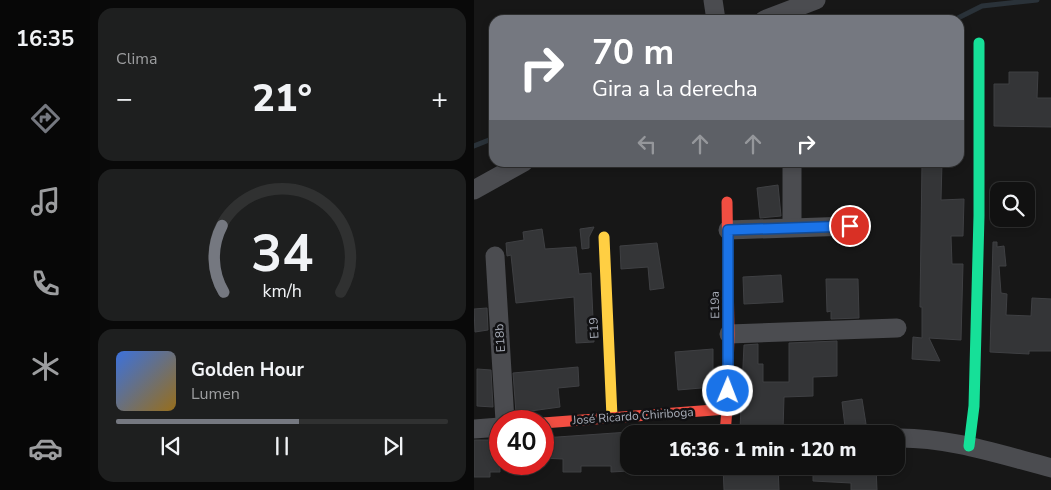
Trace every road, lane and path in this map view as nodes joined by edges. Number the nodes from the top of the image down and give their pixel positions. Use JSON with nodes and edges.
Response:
{"nodes":[{"id":1,"x":713,"y":0,"type":"edge"},
{"id":2,"x":816,"y":0,"type":"edge"},
{"id":3,"x":714,"y":15,"type":"edge"},
{"id":4,"x":777,"y":15,"type":"edge"},
{"id":5,"x":979,"y":43,"type":"dead end"},
{"id":6,"x":515,"y":167,"type":"edge"},
{"id":7,"x":792,"y":167,"type":"edge"},
{"id":8,"x":474,"y":190,"type":"edge"},
{"id":9,"x":726,"y":202,"type":"dead end"},
{"id":10,"x":850,"y":226,"type":"dead end"},
{"id":11,"x":792,"y":227,"type":"junction"},
{"id":12,"x":728,"y":230,"type":"junction"},
{"id":13,"x":604,"y":237,"type":"dead end"},
{"id":14,"x":495,"y":256,"type":"dead end"},
{"id":15,"x":897,"y":328,"type":"dead end"},
{"id":16,"x":729,"y":334,"type":"junction"},
{"id":17,"x":727,"y":409,"type":"junction"},
{"id":18,"x":504,"y":410,"type":"edge"},
{"id":19,"x":612,"y":417,"type":"junction"},
{"id":20,"x":554,"y":422,"type":"edge"},
{"id":21,"x":726,"y":425,"type":"edge"},
{"id":22,"x":489,"y":428,"type":"edge"},
{"id":23,"x":474,"y":429,"type":"edge"},
{"id":24,"x":905,"y":437,"type":"edge"},
{"id":25,"x":969,"y":446,"type":"junction"},
{"id":26,"x":1051,"y":468,"type":"edge"}],
"edges":[{"from":1,"to":3,"type":"street"},
{"from":2,"to":4,"type":"street"},
{"from":5,"to":25,"type":"street"},
{"from":6,"to":8,"type":"street"},
{"from":7,"to":11,"type":"street"},
{"from":9,"to":12,"type":"street","name":"E19a"},
{"from":10,"to":11,"type":"street"},
{"from":11,"to":12,"type":"street"},
{"from":12,"to":16,"type":"street","name":"E19a"},
{"from":13,"to":19,"type":"street","name":"E19"},
{"from":14,"to":18,"type":"street","name":"E18b"},
{"from":15,"to":16,"type":"street"},
{"from":16,"to":17,"type":"street","name":"E19a"},
{"from":17,"to":19,"type":"street","name":"José Ricardo Chiriboga"},
{"from":17,"to":21,"type":"street"},
{"from":19,"to":20,"type":"street","name":"José Ricardo Chiriboga"},
{"from":22,"to":23,"type":"street"},
{"from":24,"to":25,"type":"street"},
{"from":25,"to":26,"type":"street"}]}
